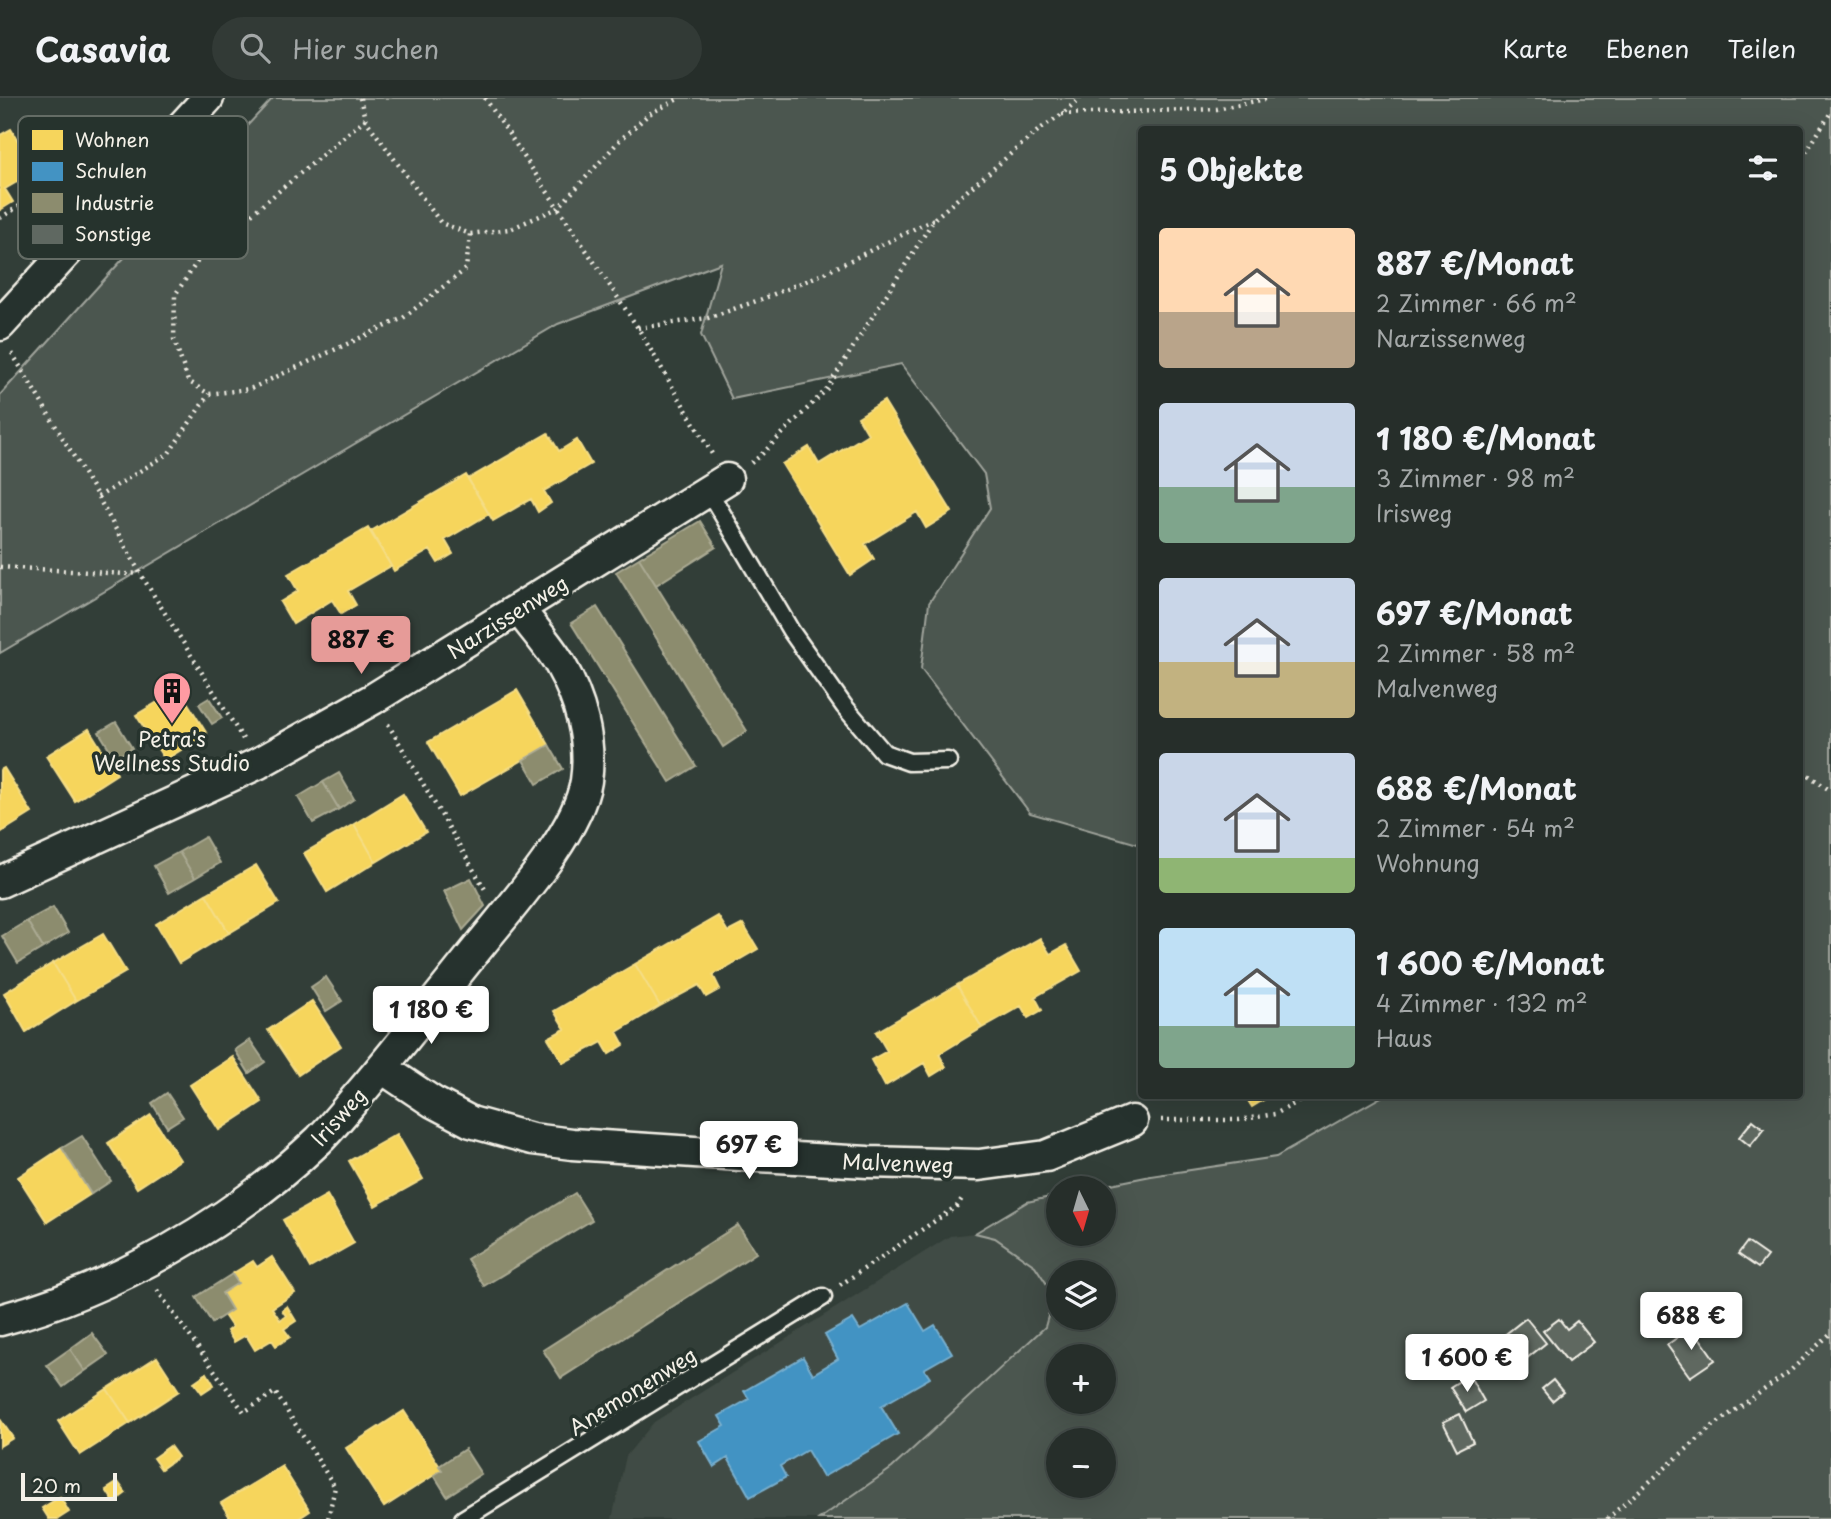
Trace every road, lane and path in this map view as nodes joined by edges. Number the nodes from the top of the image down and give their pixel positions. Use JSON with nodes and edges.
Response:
{"nodes":[{"id":1,"x":208,"y":98,"type":"edge"},
{"id":2,"x":360,"y":98,"type":"edge"},
{"id":3,"x":485,"y":98,"type":"edge"},
{"id":4,"x":680,"y":98,"type":"edge"},
{"id":5,"x":1080,"y":98,"type":"edge"},
{"id":6,"x":1270,"y":98,"type":"edge"},
{"id":7,"x":1831,"y":113,"type":"edge"},
{"id":8,"x":1062,"y":114,"type":"junction"},
{"id":9,"x":192,"y":116,"type":"edge"},
{"id":10,"x":365,"y":119,"type":"junction"},
{"id":11,"x":1803,"y":158,"type":"edge"},
{"id":12,"x":18,"y":207,"type":"edge"},
{"id":13,"x":558,"y":208,"type":"junction"},
{"id":14,"x":248,"y":217,"type":"edge"},
{"id":15,"x":0,"y":218,"type":"edge"},
{"id":16,"x":935,"y":218,"type":"junction"},
{"id":17,"x":470,"y":234,"type":"junction"},
{"id":18,"x":66,"y":259,"type":"edge"},
{"id":19,"x":200,"y":259,"type":"edge"},
{"id":20,"x":638,"y":328,"type":"junction"},
{"id":21,"x":3,"y":334,"type":"edge"},
{"id":22,"x":209,"y":394,"type":"junction"},
{"id":23,"x":717,"y":485,"type":"junction"},
{"id":24,"x":98,"y":497,"type":"junction"},
{"id":25,"x":0,"y":567,"type":"edge"},
{"id":26,"x":140,"y":573,"type":"junction"},
{"id":27,"x":519,"y":610,"type":"junction"},
{"id":28,"x":373,"y":699,"type":"junction"},
{"id":29,"x":948,"y":761,"type":"dead end"},
{"id":30,"x":259,"y":763,"type":"junction"},
{"id":31,"x":1803,"y":769,"type":"edge"},
{"id":32,"x":1831,"y":791,"type":"edge"},
{"id":33,"x":0,"y":882,"type":"edge"},
{"id":34,"x":502,"y":918,"type":"junction"},
{"id":35,"x":382,"y":1068,"type":"junction"},
{"id":36,"x":1303,"y":1099,"type":"edge"},
{"id":37,"x":1132,"y":1121,"type":"joint"},
{"id":38,"x":979,"y":1165,"type":"junction"},
{"id":39,"x":139,"y":1265,"type":"junction"},
{"id":40,"x":823,"y":1297,"type":"joint"},
{"id":41,"x":0,"y":1320,"type":"edge"},
{"id":42,"x":1831,"y":1333,"type":"edge"},
{"id":43,"x":328,"y":1519,"type":"edge"},
{"id":44,"x":463,"y":1519,"type":"edge"},
{"id":45,"x":1607,"y":1519,"type":"edge"}],
"edges":[{"from":1,"to":9,"type":"street"},
{"from":2,"to":10,"type":"path"},
{"from":3,"to":13,"type":"path"},
{"from":4,"to":13,"type":"path"},
{"from":5,"to":8,"type":"path"},
{"from":6,"to":8,"type":"path"},
{"from":7,"to":11,"type":"path"},
{"from":8,"to":16,"type":"path"},
{"from":10,"to":14,"type":"path"},
{"from":10,"to":17,"type":"path"},
{"from":12,"to":15,"type":"path"},
{"from":13,"to":17,"type":"path"},
{"from":13,"to":20,"type":"path"},
{"from":16,"to":20,"type":"path"},
{"from":16,"to":23,"type":"path"},
{"from":17,"to":22,"type":"path"},
{"from":18,"to":21,"type":"street"},
{"from":19,"to":22,"type":"path"},
{"from":20,"to":23,"type":"path"},
{"from":21,"to":24,"type":"path"},
{"from":22,"to":24,"type":"path"},
{"from":23,"to":27,"type":"street","name":"Narzissenweg"},
{"from":23,"to":29,"type":"lane"},
{"from":24,"to":26,"type":"path"},
{"from":25,"to":26,"type":"path"},
{"from":26,"to":30,"type":"path"},
{"from":27,"to":28,"type":"street","name":"Narzissenweg"},
{"from":27,"to":34,"type":"street","name":"Irisweg"},
{"from":28,"to":30,"type":"street","name":"Narzissenweg"},
{"from":28,"to":34,"type":"path"},
{"from":30,"to":33,"type":"street","name":"Narzissenweg"},
{"from":31,"to":32,"type":"path"},
{"from":34,"to":35,"type":"street","name":"Irisweg"},
{"from":35,"to":38,"type":"street","name":"Malvenweg"},
{"from":35,"to":39,"type":"street","name":"Irisweg"},
{"from":36,"to":37,"type":"path"},
{"from":37,"to":38,"type":"street","name":"Malvenweg"},
{"from":38,"to":40,"type":"path"},
{"from":39,"to":41,"type":"street","name":"Irisweg"},
{"from":39,"to":43,"type":"path"},
{"from":40,"to":44,"type":"lane","name":"Anemonenweg"},
{"from":42,"to":45,"type":"path"}]}
